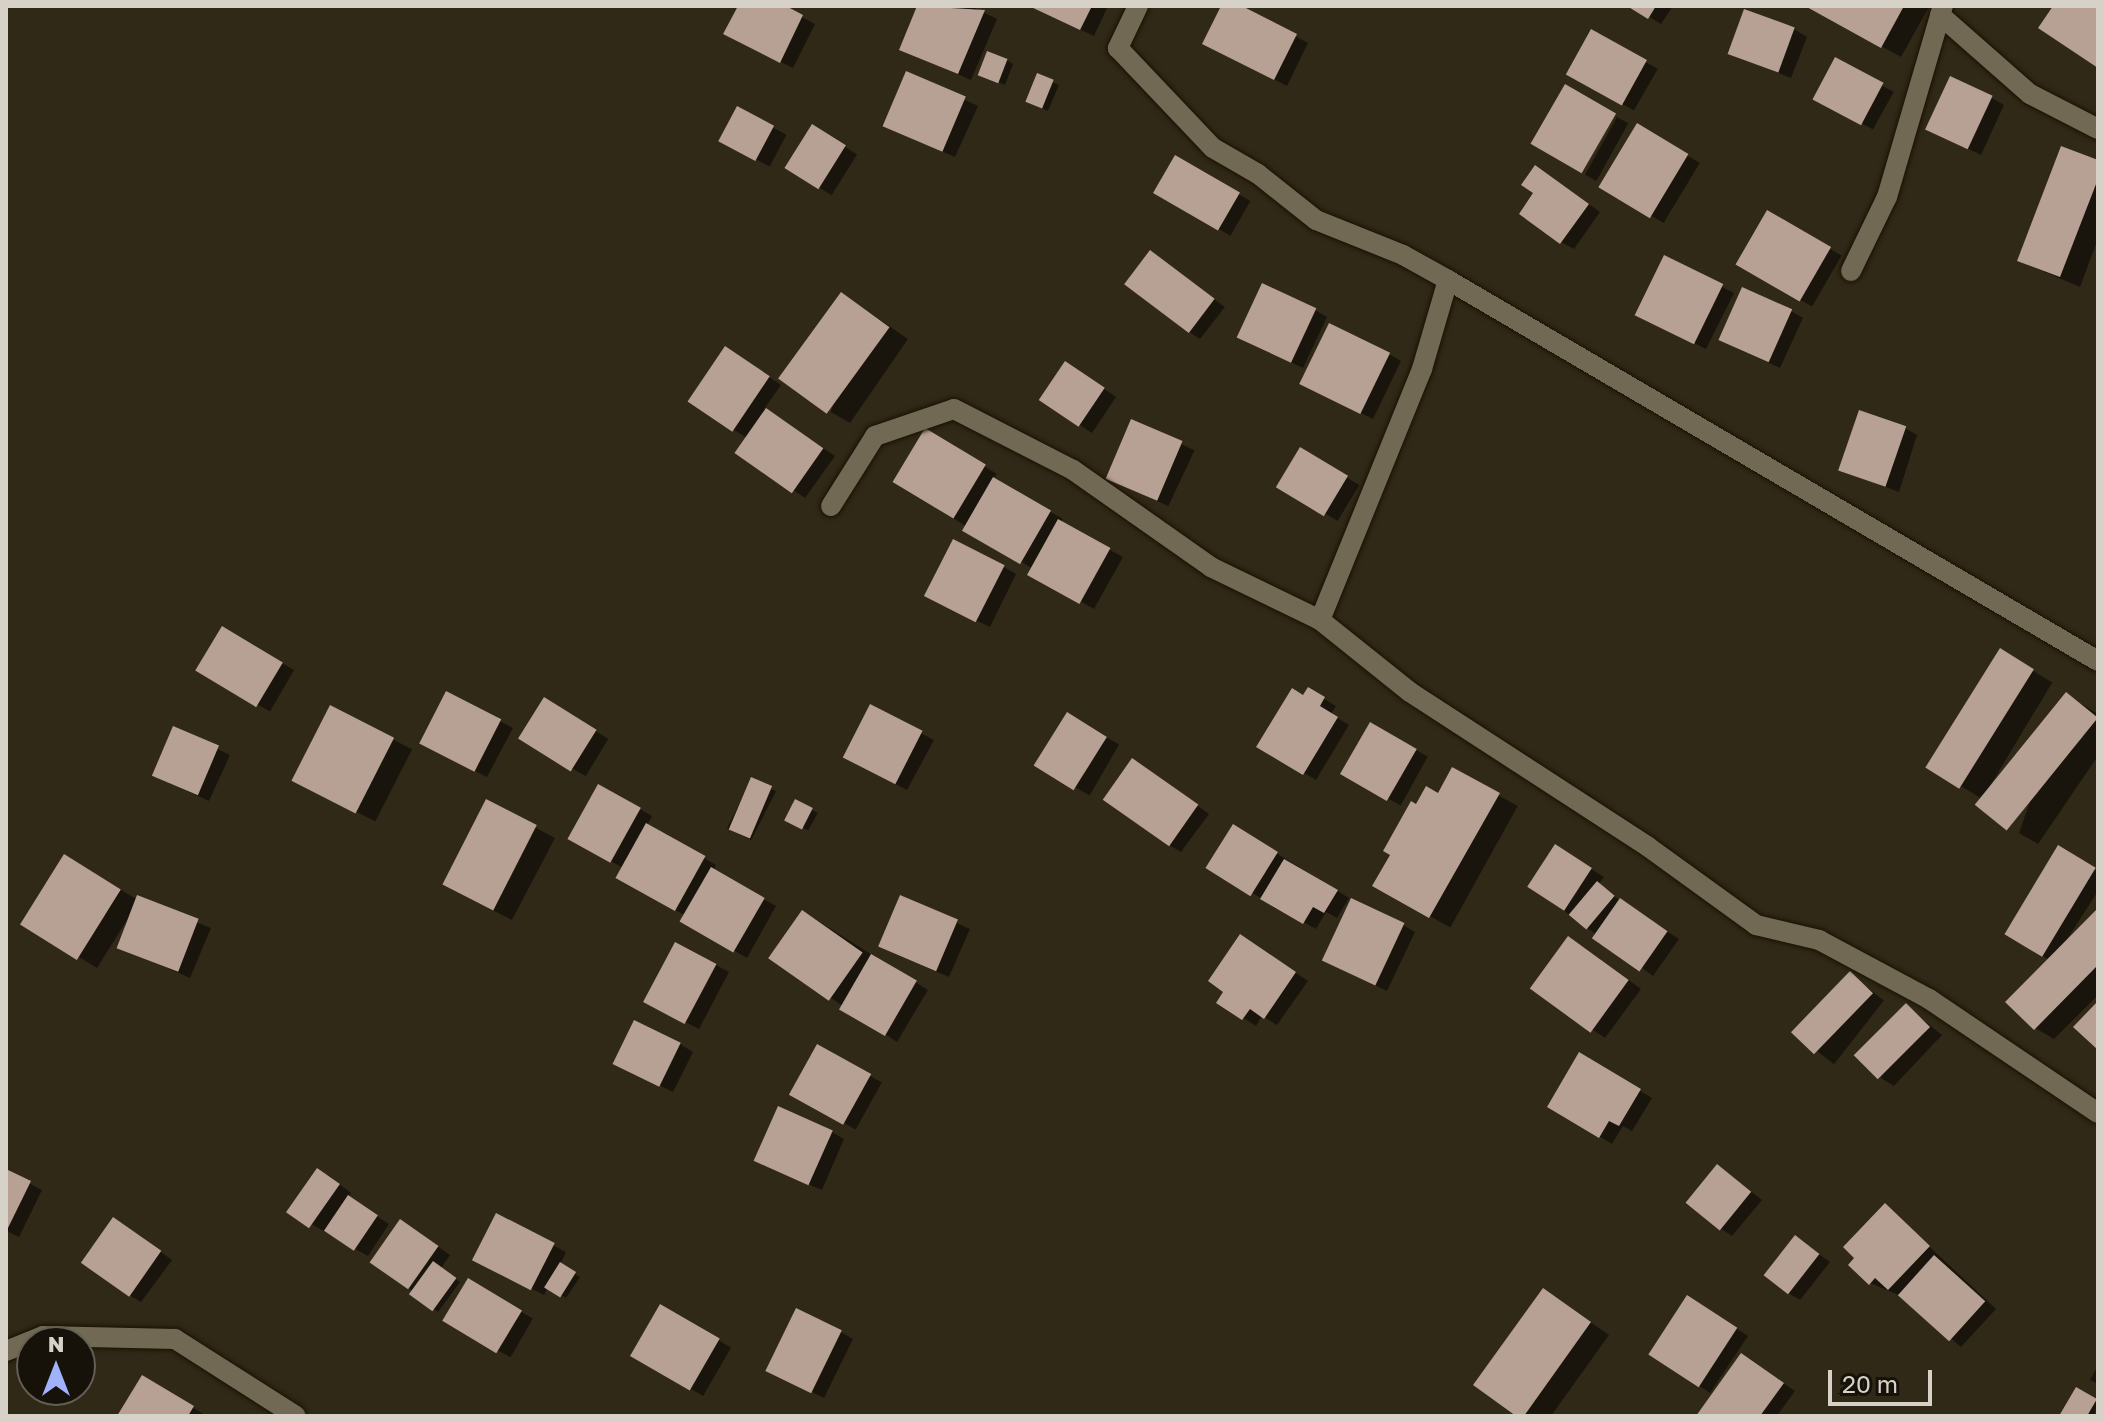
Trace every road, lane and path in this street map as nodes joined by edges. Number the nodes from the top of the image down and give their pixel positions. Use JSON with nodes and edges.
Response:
{"nodes":[{"id":1,"x":1138,"y":6,"type":"edge"},
{"id":2,"x":1941,"y":10,"type":"edge"},
{"id":3,"x":2098,"y":129,"type":"edge"},
{"id":4,"x":1851,"y":271,"type":"dead end"},
{"id":5,"x":1448,"y":280,"type":"junction"},
{"id":6,"x":831,"y":506,"type":"dead end"},
{"id":7,"x":1320,"y":620,"type":"junction"},
{"id":8,"x":2098,"y":661,"type":"edge"},
{"id":9,"x":2098,"y":1113,"type":"edge"},
{"id":10,"x":6,"y":1351,"type":"edge"},
{"id":11,"x":296,"y":1416,"type":"edge"}],
"edges":[{"from":1,"to":5,"type":"street"},
{"from":2,"to":3,"type":"street"},
{"from":2,"to":4,"type":"street"},
{"from":5,"to":7,"type":"street"},
{"from":5,"to":8,"type":"street"},
{"from":6,"to":7,"type":"street"},
{"from":7,"to":9,"type":"street"},
{"from":10,"to":11,"type":"street"}]}
